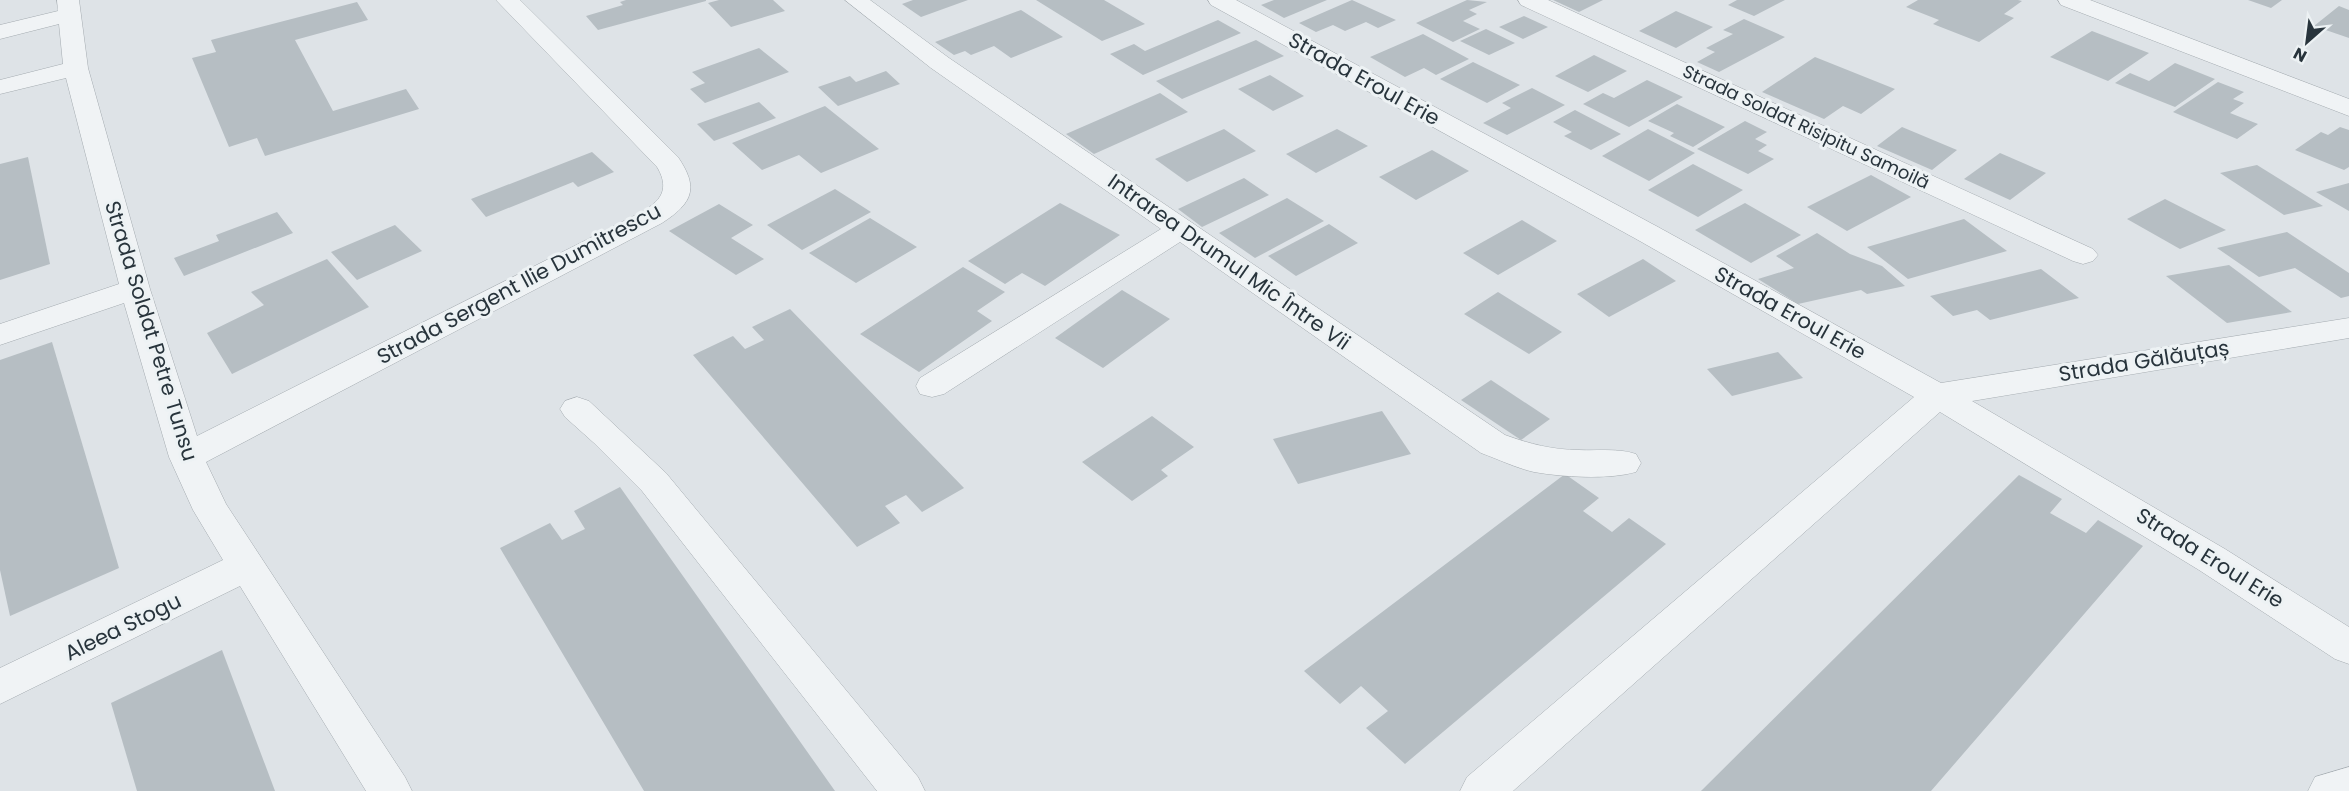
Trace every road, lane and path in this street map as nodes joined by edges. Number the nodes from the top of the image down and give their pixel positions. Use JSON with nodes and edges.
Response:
{"nodes":[{"id":1,"x":507,"y":0,"type":"edge"},
{"id":2,"x":856,"y":0,"type":"edge"},
{"id":3,"x":1219,"y":0,"type":"edge"},
{"id":4,"x":1529,"y":0,"type":"edge"},
{"id":5,"x":2068,"y":0,"type":"edge"},
{"id":6,"x":68,"y":7,"type":"edge"},
{"id":7,"x":0,"y":32,"type":"edge"},
{"id":8,"x":76,"y":68,"type":"junction"},
{"id":9,"x":0,"y":87,"type":"edge"},
{"id":10,"x":2349,"y":108,"type":"edge"},
{"id":11,"x":1181,"y":229,"type":"junction"},
{"id":12,"x":2083,"y":255,"type":"dead end"},
{"id":13,"x":135,"y":289,"type":"junction"},
{"id":14,"x":2349,"y":328,"type":"edge"},
{"id":15,"x":0,"y":335,"type":"edge"},
{"id":16,"x":932,"y":386,"type":"dead end"},
{"id":17,"x":1938,"y":395,"type":"junction"},
{"id":18,"x":577,"y":409,"type":"dead end"},
{"id":19,"x":186,"y":458,"type":"junction"},
{"id":20,"x":1624,"y":463,"type":"dead end"},
{"id":21,"x":246,"y":566,"type":"junction"},
{"id":22,"x":2349,"y":647,"type":"edge"},
{"id":23,"x":0,"y":687,"type":"edge"},
{"id":24,"x":2349,"y":787,"type":"edge"},
{"id":25,"x":390,"y":791,"type":"edge"},
{"id":26,"x":903,"y":791,"type":"edge"},
{"id":27,"x":1482,"y":791,"type":"edge"},
{"id":28,"x":2330,"y":791,"type":"edge"}],
"edges":[{"from":1,"to":19,"type":"street","name":"Strada Sergent Ilie Dumitrescu"},
{"from":2,"to":11,"type":"street","name":"Intrarea Drumul Mic Între Vii"},
{"from":3,"to":17,"type":"street","name":"Strada Eroul Erie"},
{"from":4,"to":12,"type":"street","name":"Strada Soldat Risipitu Samoilă"},
{"from":5,"to":10,"type":"street"},
{"from":6,"to":7,"type":"street"},
{"from":6,"to":8,"type":"street","name":"Strada Soldat Petre Tunsu"},
{"from":8,"to":9,"type":"street"},
{"from":8,"to":13,"type":"street","name":"Strada Soldat Petre Tunsu"},
{"from":11,"to":16,"type":"street"},
{"from":11,"to":20,"type":"street","name":"Intrarea Drumul Mic Între Vii"},
{"from":13,"to":15,"type":"street"},
{"from":13,"to":19,"type":"street","name":"Strada Soldat Petre Tunsu"},
{"from":14,"to":17,"type":"street","name":"Strada Gălăuțaș"},
{"from":17,"to":22,"type":"street","name":"Strada Eroul Erie"},
{"from":17,"to":27,"type":"street"},
{"from":18,"to":26,"type":"street"},
{"from":19,"to":21,"type":"street","name":"Strada Soldat Petre Tunsu"},
{"from":21,"to":23,"type":"street","name":"Aleea Stogu"},
{"from":21,"to":25,"type":"street","name":"Strada Soldat Petre Tunsu"},
{"from":24,"to":28,"type":"street"}]}
